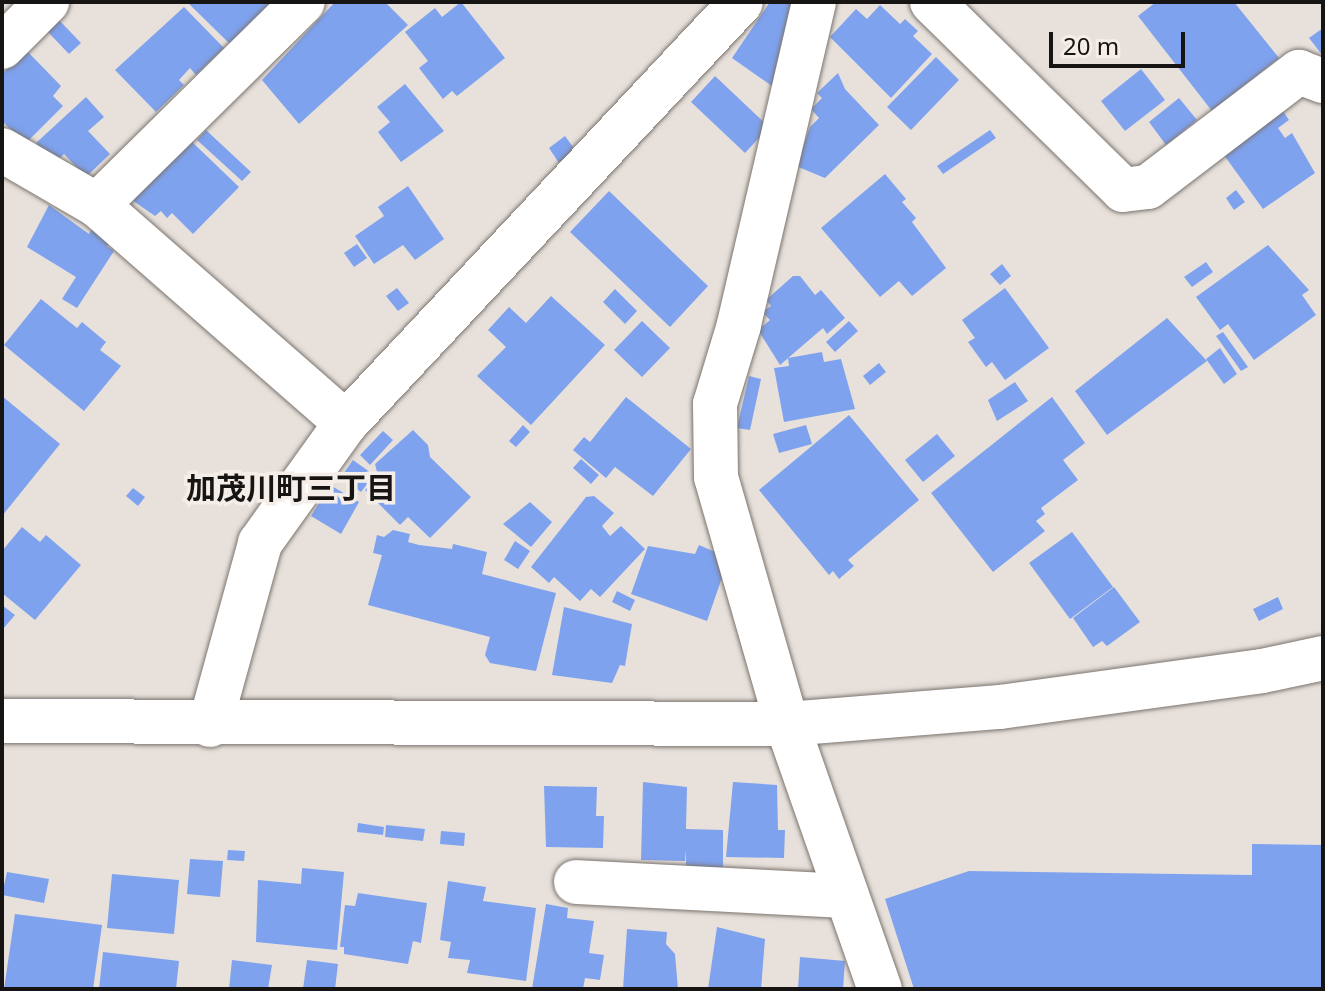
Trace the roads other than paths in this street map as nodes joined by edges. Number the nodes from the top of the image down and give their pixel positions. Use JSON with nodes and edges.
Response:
{"nodes":[{"id":1,"x":47,"y":2,"type":"edge"},
{"id":2,"x":303,"y":2,"type":"edge"},
{"id":3,"x":741,"y":2,"type":"edge"},
{"id":4,"x":814,"y":2,"type":"edge"},
{"id":5,"x":932,"y":2,"type":"edge"},
{"id":6,"x":2,"y":47,"type":"edge"},
{"id":7,"x":1323,"y":81,"type":"edge"},
{"id":8,"x":2,"y":150,"type":"edge"},
{"id":9,"x":97,"y":205,"type":"junction"},
{"id":10,"x":346,"y":423,"type":"junction"},
{"id":11,"x":1323,"y":658,"type":"edge"},
{"id":12,"x":2,"y":721,"type":"edge"},
{"id":13,"x":787,"y":724,"type":"junction"},
{"id":14,"x":210,"y":725,"type":"junction"},
{"id":15,"x":576,"y":882,"type":"dead end"},
{"id":16,"x":847,"y":896,"type":"junction"},
{"id":17,"x":880,"y":989,"type":"edge"}],
"edges":[{"from":1,"to":6,"type":"street"},
{"from":2,"to":9,"type":"street"},
{"from":3,"to":10,"type":"street"},
{"from":4,"to":13,"type":"street"},
{"from":5,"to":7,"type":"street"},
{"from":8,"to":9,"type":"street"},
{"from":9,"to":10,"type":"street"},
{"from":10,"to":14,"type":"street"},
{"from":11,"to":13,"type":"street"},
{"from":12,"to":14,"type":"street"},
{"from":13,"to":14,"type":"street"},
{"from":13,"to":16,"type":"street"},
{"from":15,"to":16,"type":"street"},
{"from":16,"to":17,"type":"street"}]}
